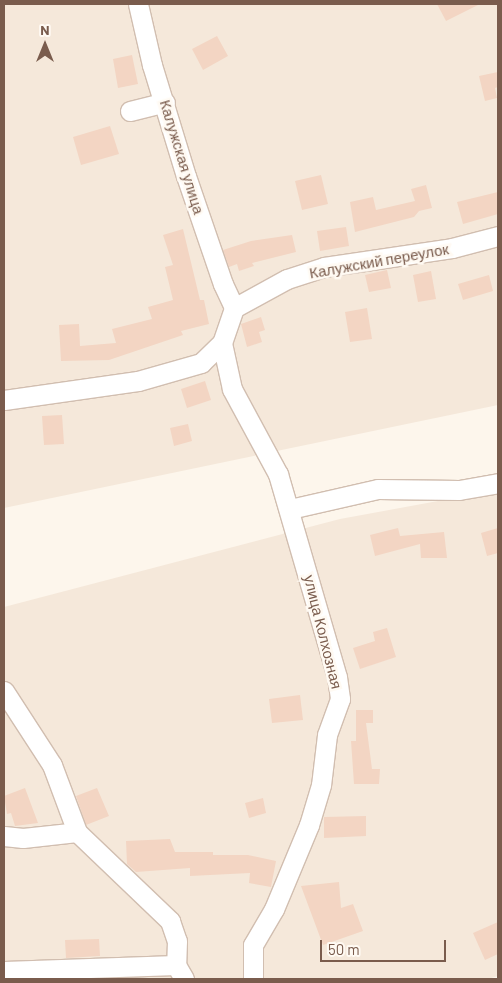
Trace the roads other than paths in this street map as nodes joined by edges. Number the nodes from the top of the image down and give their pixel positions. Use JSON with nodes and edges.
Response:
{"nodes":[{"id":1,"x":138,"y":4,"type":"edge"},
{"id":2,"x":165,"y":102,"type":"junction"},
{"id":3,"x":130,"y":111,"type":"dead end"},
{"id":4,"x":498,"y":236,"type":"edge"},
{"id":5,"x":234,"y":308,"type":"junction"},
{"id":6,"x":222,"y":343,"type":"junction"},
{"id":7,"x":4,"y":400,"type":"edge"},
{"id":8,"x":498,"y":483,"type":"edge"},
{"id":9,"x":290,"y":509,"type":"junction"},
{"id":10,"x":4,"y":691,"type":"edge"},
{"id":11,"x":77,"y":832,"type":"junction"},
{"id":12,"x":4,"y":836,"type":"edge"},
{"id":13,"x":4,"y":971,"type":"edge"},
{"id":14,"x":180,"y":972,"type":"edge"},
{"id":15,"x":252,"y":979,"type":"edge"}],
"edges":[{"from":1,"to":2,"type":"street","name":"Калужская улица"},
{"from":2,"to":3,"type":"street"},
{"from":2,"to":5,"type":"street","name":"Калужская улица"},
{"from":4,"to":5,"type":"street","name":"Калужский переулок"},
{"from":5,"to":6,"type":"street"},
{"from":6,"to":7,"type":"street"},
{"from":6,"to":9,"type":"street","name":"улица Колхозная"},
{"from":8,"to":9,"type":"street"},
{"from":9,"to":15,"type":"street","name":"улица Колхозная"},
{"from":10,"to":11,"type":"street"},
{"from":11,"to":12,"type":"street"},
{"from":11,"to":14,"type":"street"},
{"from":13,"to":14,"type":"street"}]}
